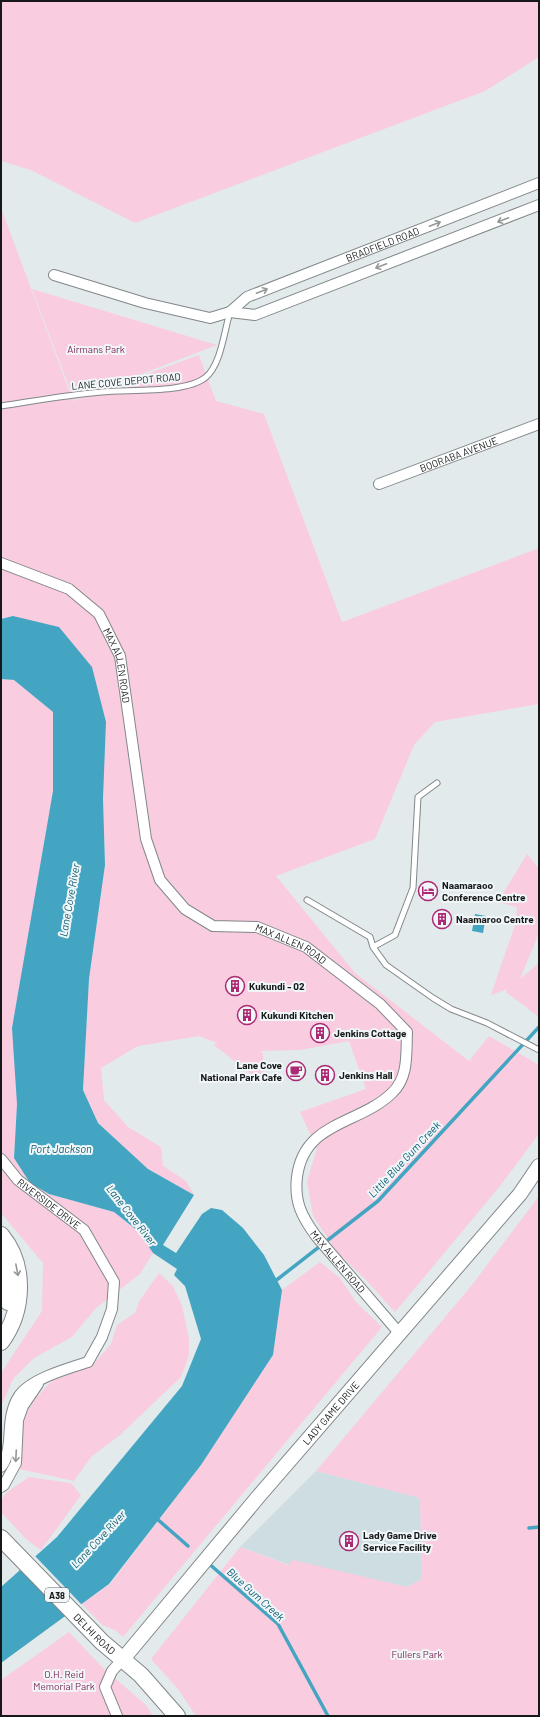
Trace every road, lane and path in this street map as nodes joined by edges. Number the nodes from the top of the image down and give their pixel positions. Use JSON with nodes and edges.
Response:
{"nodes":[{"id":1,"x":539,"y":183,"type":"edge"},
{"id":2,"x":539,"y":205,"type":"edge"},
{"id":3,"x":54,"y":275,"type":"dead end"},
{"id":4,"x":230,"y":312,"type":"junction"},
{"id":5,"x":1,"y":406,"type":"edge"},
{"id":6,"x":539,"y":424,"type":"edge"},
{"id":7,"x":379,"y":484,"type":"dead end"},
{"id":8,"x":1,"y":563,"type":"edge"},
{"id":9,"x":437,"y":783,"type":"dead end"},
{"id":10,"x":307,"y":900,"type":"dead end"},
{"id":11,"x":373,"y":947,"type":"junction"},
{"id":12,"x":539,"y":1050,"type":"edge"},
{"id":13,"x":1,"y":1159,"type":"edge"},
{"id":14,"x":539,"y":1166,"type":"edge"},
{"id":15,"x":1,"y":1235,"type":"edge"},
{"id":16,"x":1,"y":1259,"type":"edge"},
{"id":17,"x":1,"y":1326,"type":"edge"},
{"id":18,"x":400,"y":1334,"type":"junction"},
{"id":19,"x":1,"y":1342,"type":"edge"},
{"id":20,"x":45,"y":1377,"type":"junction"},
{"id":21,"x":1,"y":1467,"type":"edge"},
{"id":22,"x":1,"y":1487,"type":"edge"},
{"id":23,"x":6,"y":1543,"type":"edge"},
{"id":24,"x":123,"y":1659,"type":"junction"},
{"id":25,"x":117,"y":1716,"type":"edge"},
{"id":26,"x":177,"y":1716,"type":"edge"}],
"edges":[{"from":4,"to":1,"type":"street","name":"BRADFIELD ROAD","one_way":true},
{"from":2,"to":4,"type":"street","name":"BRADFIELD ROAD","one_way":true},
{"from":3,"to":4,"type":"street","name":"BRADFIELD ROAD"},
{"from":4,"to":5,"type":"lane","name":"LANE COVE DEPOT ROAD"},
{"from":6,"to":7,"type":"street","name":"BOORABA AVENUE"},
{"from":8,"to":18,"type":"street","name":"MAX ALLEN ROAD"},
{"from":9,"to":11,"type":"lane"},
{"from":10,"to":11,"type":"lane"},
{"from":11,"to":12,"type":"lane"},
{"from":13,"to":20,"type":"street","name":"RIVERSIDE DRIVE"},
{"from":14,"to":18,"type":"main road","name":"LADY GAME DRIVE"},
{"from":15,"to":19,"type":"main road","one_way":true},
{"from":16,"to":17,"type":"main road"},
{"from":18,"to":24,"type":"main road","name":"LADY GAME DRIVE"},
{"from":20,"to":21,"type":"street","name":"RIVERSIDE DRIVE"},
{"from":20,"to":22,"type":"street","one_way":true},
{"from":23,"to":24,"type":"main road","name":"DELHI ROAD","number":"A38"},
{"from":24,"to":25,"type":"street"},
{"from":24,"to":26,"type":"main road","number":"A38"}]}
